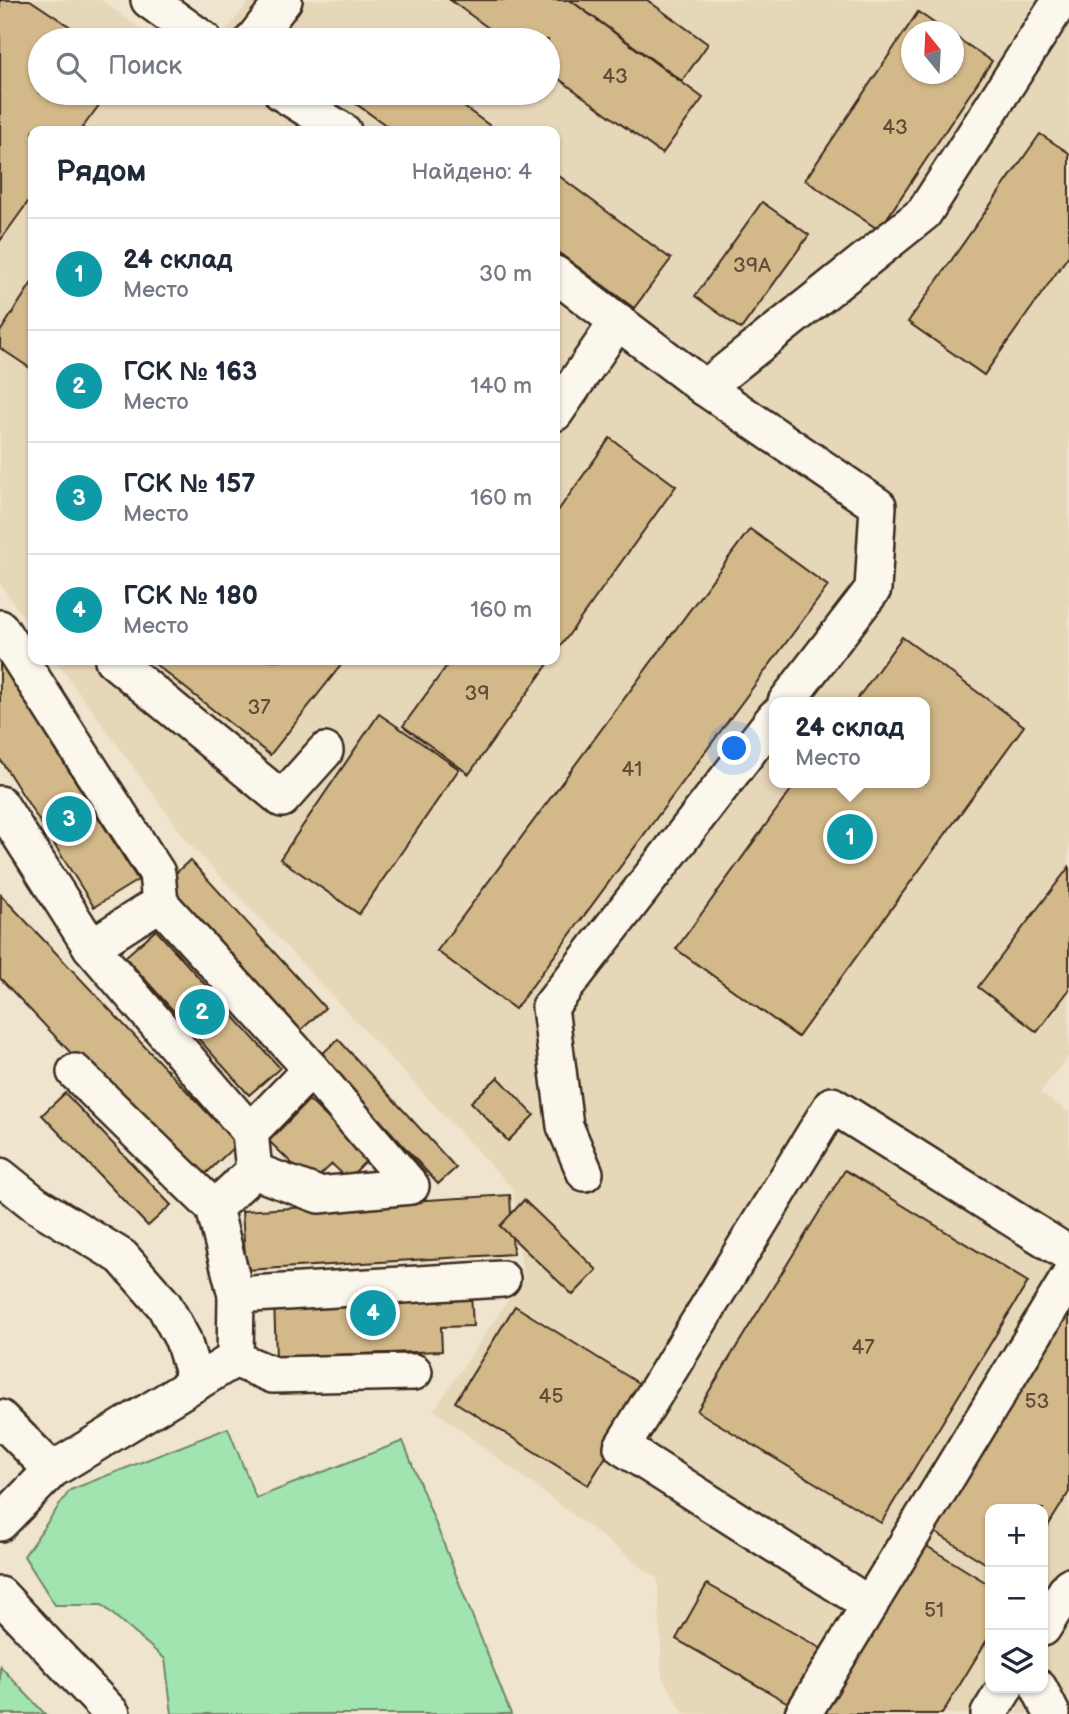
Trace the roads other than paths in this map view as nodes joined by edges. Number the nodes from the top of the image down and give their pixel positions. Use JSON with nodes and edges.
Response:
{"nodes":[{"id":1,"x":149,"y":0,"type":"edge"},
{"id":2,"x":284,"y":0,"type":"edge"},
{"id":3,"x":1061,"y":0,"type":"edge"},
{"id":4,"x":188,"y":28,"type":"edge"},
{"id":5,"x":262,"y":28,"type":"edge"},
{"id":6,"x":301,"y":105,"type":"edge"},
{"id":7,"x":335,"y":126,"type":"edge"},
{"id":8,"x":560,"y":278,"type":"edge"},
{"id":9,"x":618,"y":321,"type":"junction"},
{"id":10,"x":705,"y":388,"type":"junction"},
{"id":11,"x":560,"y":406,"type":"edge"},
{"id":12,"x":0,"y":628,"type":"edge"},
{"id":13,"x":119,"y":665,"type":"edge"},
{"id":14,"x":790,"y":697,"type":"edge"},
{"id":15,"x":769,"y":725,"type":"edge"},
{"id":16,"x":326,"y":751,"type":"dead end"},
{"id":17,"x":0,"y":804,"type":"edge"},
{"id":18,"x":160,"y":903,"type":"junction"},
{"id":19,"x":91,"y":947,"type":"junction"},
{"id":20,"x":311,"y":1069,"type":"junction"},
{"id":21,"x":75,"y":1072,"type":"dead end"},
{"id":22,"x":250,"y":1132,"type":"junction"},
{"id":23,"x":254,"y":1171,"type":"junction"},
{"id":24,"x":585,"y":1173,"type":"dead end"},
{"id":25,"x":0,"y":1176,"type":"edge"},
{"id":26,"x":214,"y":1208,"type":"junction"},
{"id":27,"x":1069,"y":1254,"type":"edge"},
{"id":28,"x":1069,"y":1277,"type":"edge"},
{"id":29,"x":502,"y":1279,"type":"dead end"},
{"id":30,"x":236,"y":1295,"type":"junction"},
{"id":31,"x":235,"y":1359,"type":"junction"},
{"id":32,"x":414,"y":1372,"type":"dead end"},
{"id":33,"x":196,"y":1383,"type":"junction"},
{"id":34,"x":0,"y":1418,"type":"edge"},
{"id":35,"x":52,"y":1471,"type":"junction"},
{"id":36,"x":0,"y":1523,"type":"edge"},
{"id":37,"x":1069,"y":1586,"type":"edge"},
{"id":38,"x":0,"y":1595,"type":"edge"},
{"id":39,"x":870,"y":1605,"type":"junction"},
{"id":40,"x":1048,"y":1620,"type":"edge"},
{"id":41,"x":1002,"y":1693,"type":"edge"},
{"id":42,"x":1042,"y":1693,"type":"edge"},
{"id":43,"x":113,"y":1714,"type":"edge"},
{"id":44,"x":803,"y":1714,"type":"edge"},
{"id":45,"x":989,"y":1714,"type":"edge"},
{"id":46,"x":1052,"y":1714,"type":"edge"}],
"edges":[{"from":1,"to":4,"type":"street"},
{"from":2,"to":5,"type":"street"},
{"from":3,"to":10,"type":"street"},
{"from":6,"to":7,"type":"street"},
{"from":8,"to":9,"type":"street"},
{"from":9,"to":10,"type":"street"},
{"from":9,"to":11,"type":"street"},
{"from":10,"to":14,"type":"street"},
{"from":12,"to":18,"type":"street"},
{"from":13,"to":16,"type":"street"},
{"from":15,"to":24,"type":"street"},
{"from":17,"to":19,"type":"street"},
{"from":18,"to":19,"type":"street"},
{"from":18,"to":20,"type":"street"},
{"from":19,"to":22,"type":"street"},
{"from":20,"to":22,"type":"street"},
{"from":20,"to":23,"type":"street"},
{"from":21,"to":26,"type":"street"},
{"from":22,"to":23,"type":"street"},
{"from":23,"to":26,"type":"street"},
{"from":25,"to":33,"type":"street"},
{"from":26,"to":30,"type":"street"},
{"from":27,"to":39,"type":"street"},
{"from":28,"to":39,"type":"street"},
{"from":29,"to":30,"type":"street"},
{"from":30,"to":31,"type":"street"},
{"from":31,"to":32,"type":"street"},
{"from":31,"to":33,"type":"street"},
{"from":33,"to":35,"type":"street"},
{"from":34,"to":35,"type":"street"},
{"from":35,"to":36,"type":"street"},
{"from":37,"to":40,"type":"street"},
{"from":38,"to":43,"type":"street"},
{"from":39,"to":44,"type":"street"},
{"from":41,"to":45,"type":"street"},
{"from":42,"to":46,"type":"street"}]}
